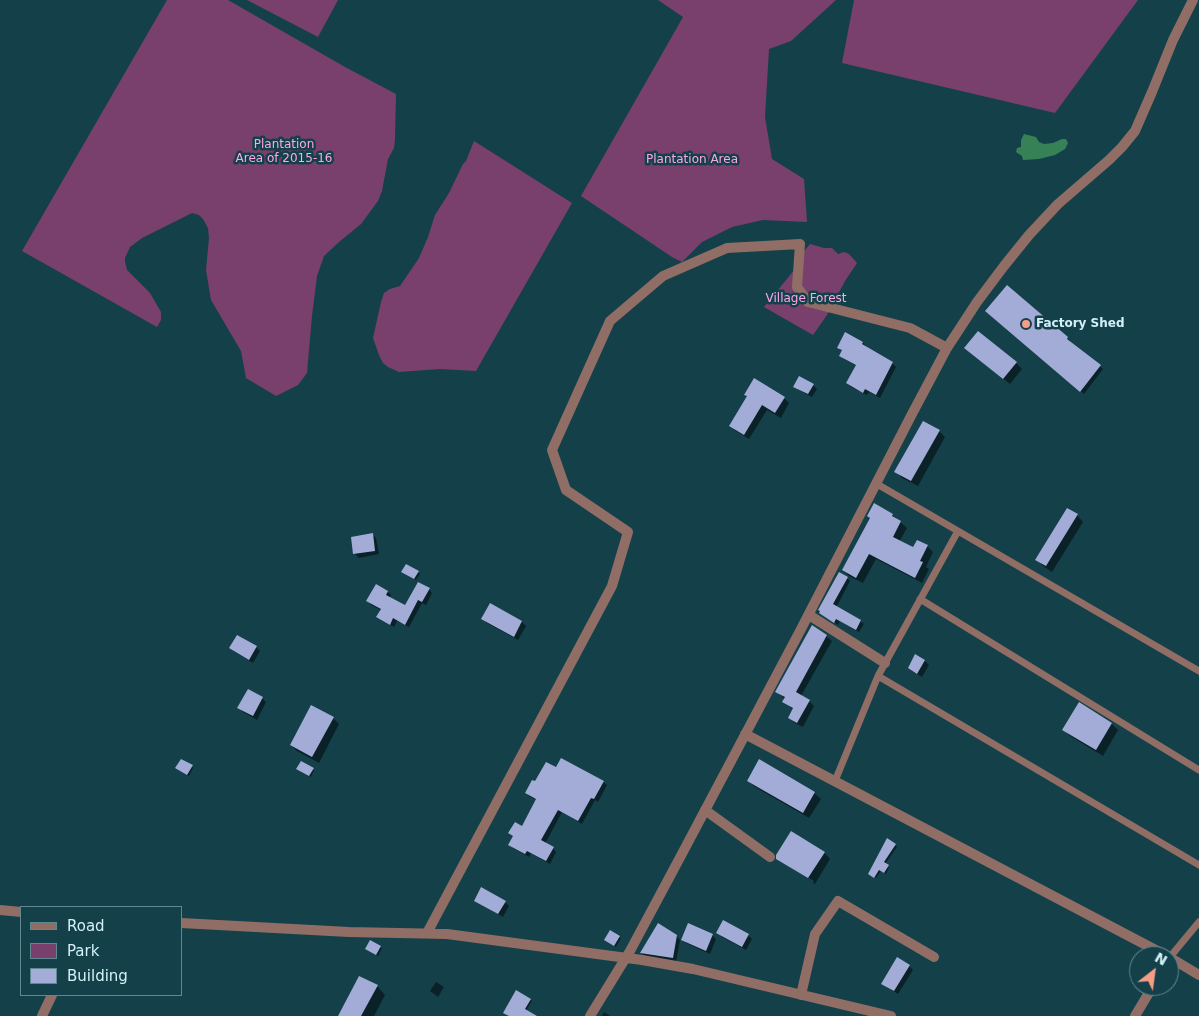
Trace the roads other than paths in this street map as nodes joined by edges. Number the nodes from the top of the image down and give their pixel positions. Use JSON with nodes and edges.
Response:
{"nodes":[{"id":1,"x":1193,"y":0,"type":"edge"},
{"id":2,"x":947,"y":348,"type":"junction"},
{"id":3,"x":876,"y":484,"type":"junction"},
{"id":4,"x":958,"y":531,"type":"junction"},
{"id":5,"x":920,"y":599,"type":"junction"},
{"id":6,"x":808,"y":615,"type":"junction"},
{"id":7,"x":885,"y":662,"type":"junction"},
{"id":8,"x":1199,"y":671,"type":"edge"},
{"id":9,"x":878,"y":676,"type":"junction"},
{"id":10,"x":746,"y":734,"type":"junction"},
{"id":11,"x":1199,"y":770,"type":"edge"},
{"id":12,"x":835,"y":781,"type":"junction"},
{"id":13,"x":705,"y":810,"type":"junction"},
{"id":14,"x":770,"y":857,"type":"dead end"},
{"id":15,"x":1199,"y":865,"type":"edge"},
{"id":16,"x":0,"y":910,"type":"edge"},
{"id":17,"x":20,"y":912,"type":"edge"},
{"id":18,"x":1199,"y":922,"type":"edge"},
{"id":19,"x":182,"y":923,"type":"edge"},
{"id":20,"x":426,"y":933,"type":"junction"},
{"id":21,"x":1148,"y":946,"type":"edge"},
{"id":22,"x":1178,"y":946,"type":"edge"},
{"id":23,"x":934,"y":957,"type":"dead end"},
{"id":24,"x":625,"y":958,"type":"junction"},
{"id":25,"x":1179,"y":963,"type":"edge"},
{"id":26,"x":1199,"y":975,"type":"edge"},
{"id":27,"x":802,"y":995,"type":"junction"},
{"id":28,"x":52,"y":996,"type":"edge"},
{"id":29,"x":1147,"y":996,"type":"edge"},
{"id":30,"x":42,"y":1016,"type":"edge"},
{"id":31,"x":590,"y":1016,"type":"edge"},
{"id":32,"x":890,"y":1016,"type":"edge"},
{"id":33,"x":1135,"y":1016,"type":"edge"}],
"edges":[{"from":1,"to":2,"type":"street"},
{"from":2,"to":3,"type":"street"},
{"from":2,"to":20,"type":"street"},
{"from":3,"to":4,"type":"lane"},
{"from":3,"to":6,"type":"street"},
{"from":4,"to":5,"type":"lane"},
{"from":4,"to":8,"type":"lane"},
{"from":5,"to":7,"type":"lane"},
{"from":5,"to":11,"type":"lane"},
{"from":6,"to":7,"type":"street"},
{"from":6,"to":10,"type":"street"},
{"from":7,"to":9,"type":"lane"},
{"from":9,"to":12,"type":"lane"},
{"from":9,"to":15,"type":"lane"},
{"from":10,"to":12,"type":"street"},
{"from":10,"to":13,"type":"street"},
{"from":12,"to":21,"type":"street"},
{"from":13,"to":14,"type":"street"},
{"from":13,"to":24,"type":"street"},
{"from":16,"to":17,"type":"street"},
{"from":18,"to":22,"type":"lane"},
{"from":19,"to":20,"type":"street"},
{"from":20,"to":24,"type":"street"},
{"from":23,"to":27,"type":"street"},
{"from":24,"to":27,"type":"street"},
{"from":24,"to":31,"type":"street"},
{"from":25,"to":26,"type":"street"},
{"from":27,"to":32,"type":"street"},
{"from":28,"to":30,"type":"street"},
{"from":29,"to":33,"type":"street"}]}
